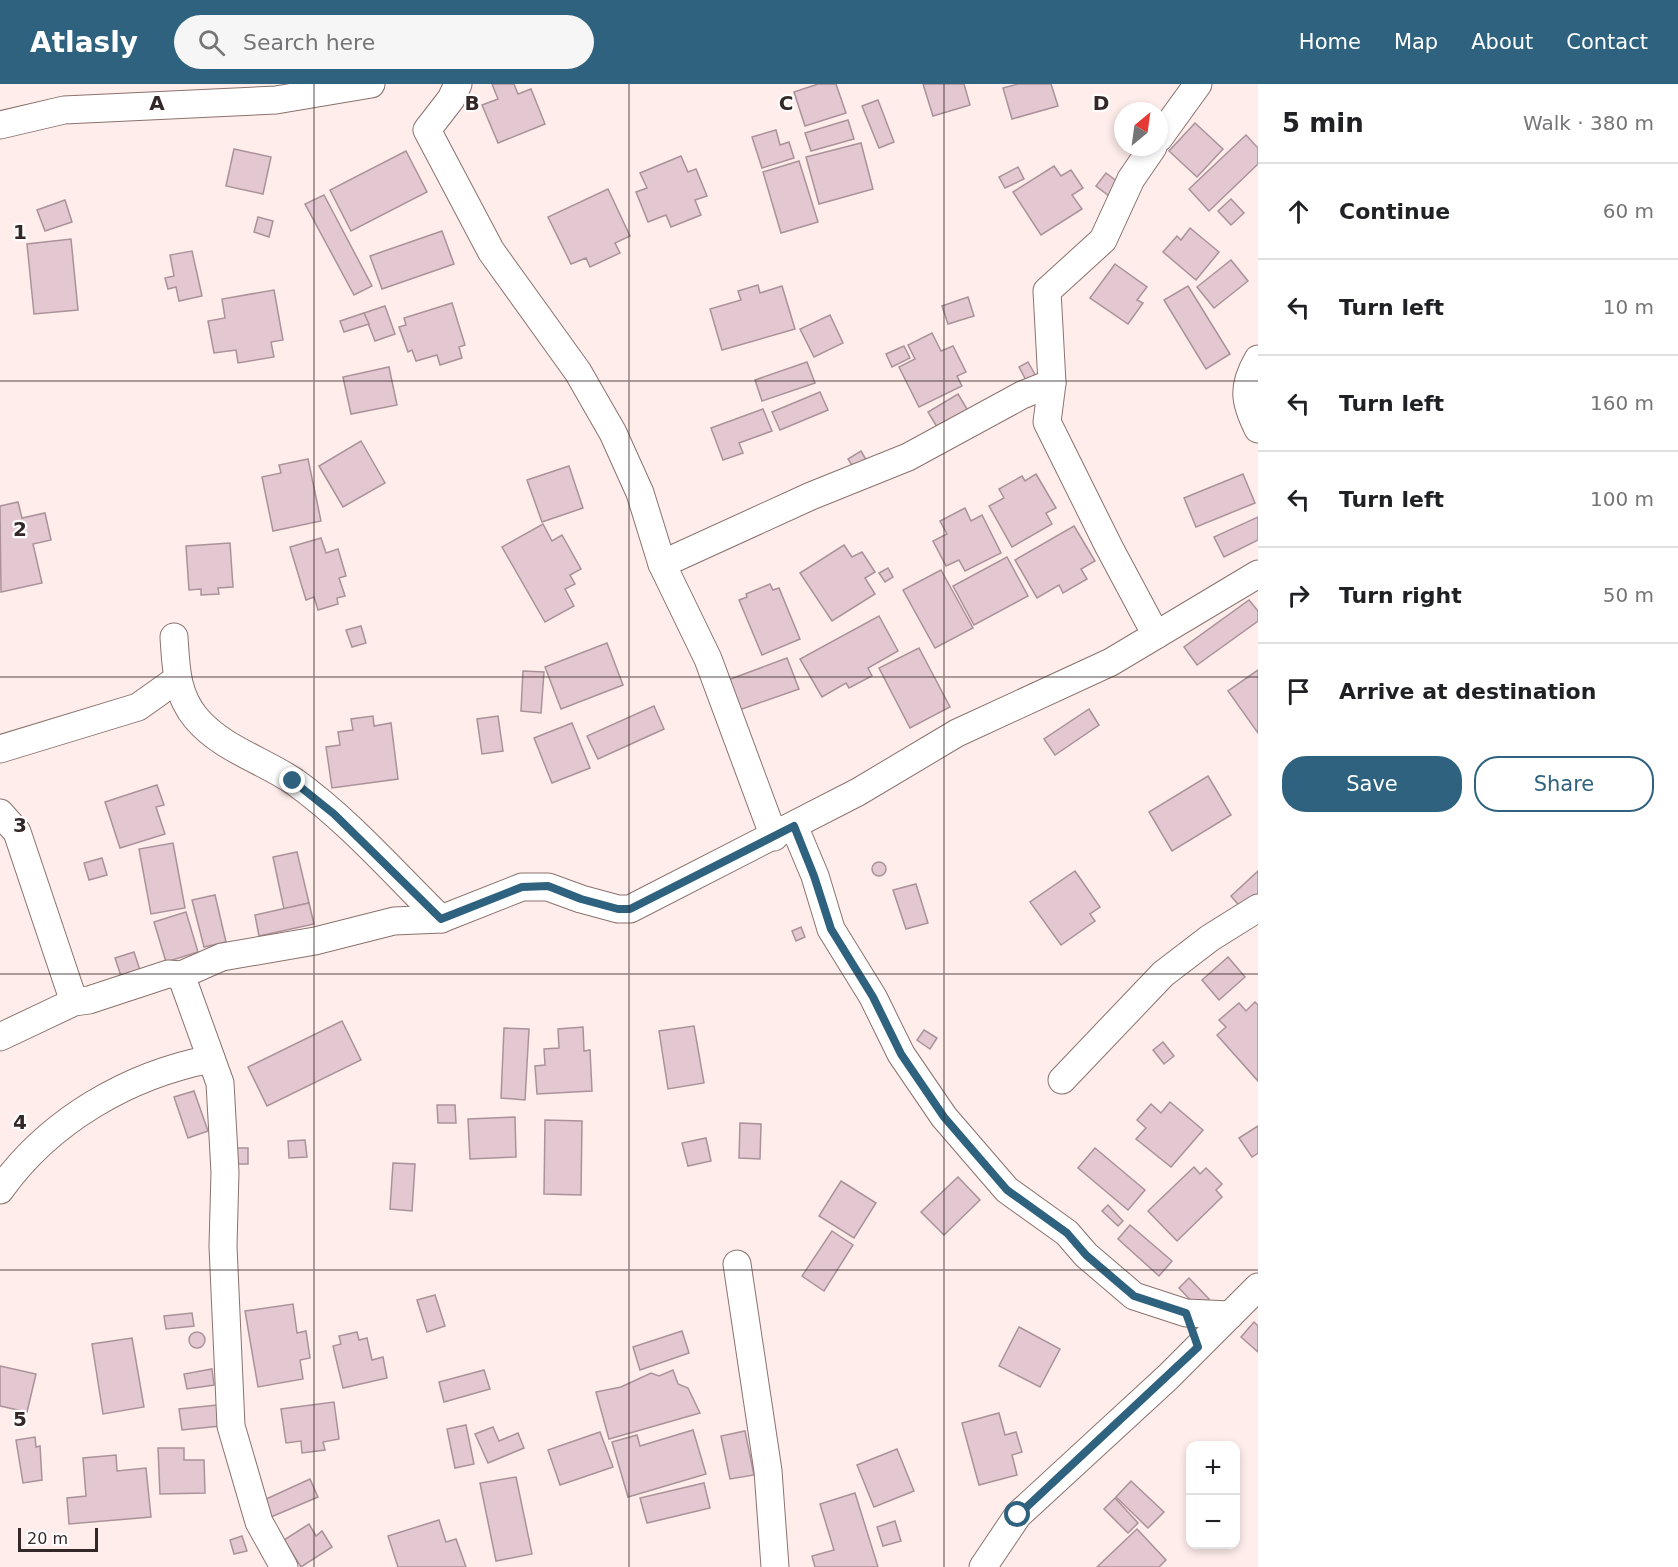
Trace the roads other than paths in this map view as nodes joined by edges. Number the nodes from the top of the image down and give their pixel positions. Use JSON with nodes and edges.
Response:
{"nodes":[{"id":1,"x":371,"y":84,"type":"edge"},
{"id":2,"x":458,"y":84,"type":"edge"},
{"id":3,"x":1198,"y":84,"type":"edge"},
{"id":4,"x":0,"y":125,"type":"edge"},
{"id":5,"x":1168,"y":126,"type":"edge"},
{"id":6,"x":1147,"y":156,"type":"edge"},
{"id":7,"x":1258,"y":359,"type":"edge"},
{"id":8,"x":1052,"y":382,"type":"junction"},
{"id":9,"x":1258,"y":429,"type":"edge"},
{"id":10,"x":662,"y":564,"type":"junction"},
{"id":11,"x":1258,"y":574,"type":"edge"},
{"id":12,"x":1156,"y":634,"type":"junction"},
{"id":13,"x":174,"y":637,"type":"dead end"},
{"id":14,"x":176,"y":680,"type":"junction"},
{"id":15,"x":0,"y":749,"type":"edge"},
{"id":16,"x":0,"y":813,"type":"edge"},
{"id":17,"x":784,"y":831,"type":"junction"},
{"id":18,"x":1258,"y":908,"type":"edge"},
{"id":19,"x":441,"y":919,"type":"junction"},
{"id":20,"x":181,"y":975,"type":"junction"},
{"id":21,"x":74,"y":1002,"type":"junction"},
{"id":22,"x":0,"y":1037,"type":"edge"},
{"id":23,"x":211,"y":1059,"type":"junction"},
{"id":24,"x":1062,"y":1080,"type":"dead end"},
{"id":25,"x":0,"y":1190,"type":"edge"},
{"id":26,"x":737,"y":1264,"type":"dead end"},
{"id":27,"x":1258,"y":1287,"type":"edge"},
{"id":28,"x":1186,"y":1313,"type":"junction"},
{"id":29,"x":1230,"y":1315,"type":"junction"},
{"id":30,"x":1198,"y":1347,"type":"junction"},
{"id":31,"x":284,"y":1567,"type":"edge"},
{"id":32,"x":775,"y":1567,"type":"edge"},
{"id":33,"x":982,"y":1567,"type":"edge"}],
"edges":[{"from":1,"to":4,"type":"street"},
{"from":2,"to":10,"type":"street"},
{"from":3,"to":5,"type":"street"},
{"from":6,"to":8,"type":"street"},
{"from":7,"to":9,"type":"street"},
{"from":8,"to":10,"type":"street"},
{"from":8,"to":12,"type":"street"},
{"from":10,"to":17,"type":"street"},
{"from":11,"to":12,"type":"street"},
{"from":12,"to":17,"type":"street"},
{"from":13,"to":14,"type":"street"},
{"from":14,"to":15,"type":"street"},
{"from":14,"to":19,"type":"street"},
{"from":16,"to":21,"type":"street"},
{"from":17,"to":19,"type":"street"},
{"from":17,"to":28,"type":"street"},
{"from":18,"to":24,"type":"street"},
{"from":19,"to":20,"type":"street"},
{"from":20,"to":21,"type":"street"},
{"from":20,"to":23,"type":"street"},
{"from":21,"to":22,"type":"street"},
{"from":23,"to":25,"type":"street"},
{"from":23,"to":31,"type":"street"},
{"from":26,"to":32,"type":"street"},
{"from":27,"to":29,"type":"street"},
{"from":28,"to":29,"type":"street"},
{"from":28,"to":30,"type":"street"},
{"from":29,"to":30,"type":"street"},
{"from":30,"to":33,"type":"street"}]}
